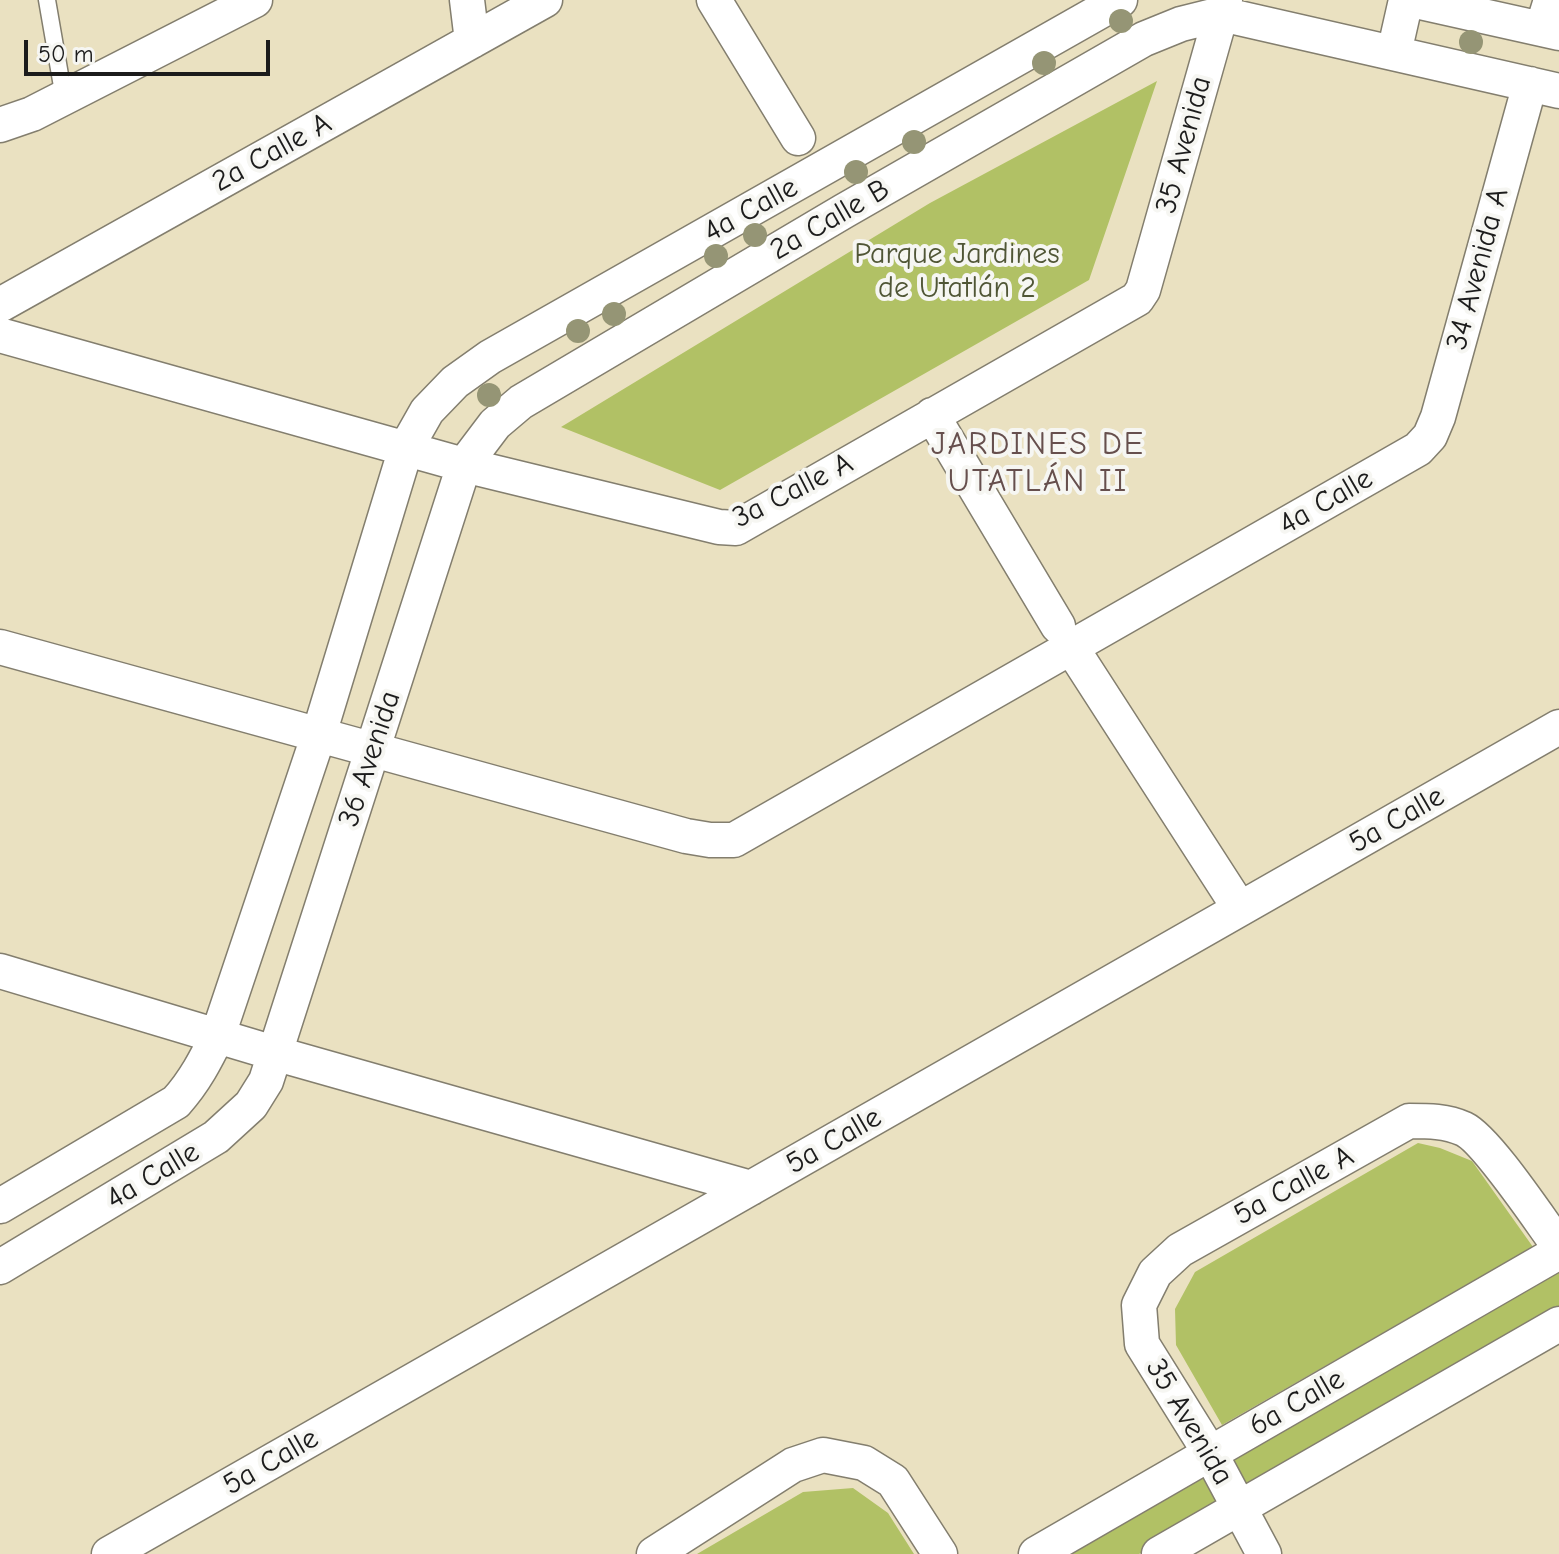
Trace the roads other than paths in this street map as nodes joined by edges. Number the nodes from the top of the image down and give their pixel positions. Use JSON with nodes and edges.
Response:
{"nodes":[{"id":1,"x":47,"y":0,"type":"edge"},
{"id":2,"x":255,"y":0,"type":"edge"},
{"id":3,"x":467,"y":0,"type":"edge"},
{"id":4,"x":545,"y":0,"type":"edge"},
{"id":5,"x":714,"y":0,"type":"edge"},
{"id":6,"x":1120,"y":0,"type":"edge"},
{"id":7,"x":1409,"y":0,"type":"edge"},
{"id":8,"x":1223,"y":7,"type":"edge"},
{"id":9,"x":1551,"y":21,"type":"edge"},
{"id":10,"x":472,"y":41,"type":"junction"},
{"id":11,"x":1394,"y":53,"type":"junction"},
{"id":12,"x":1544,"y":87,"type":"edge"},
{"id":13,"x":64,"y":98,"type":"junction"},
{"id":14,"x":0,"y":125,"type":"edge"},
{"id":15,"x":798,"y":138,"type":"dead end"},
{"id":16,"x":819,"y":171,"type":"junction"},
{"id":17,"x":844,"y":211,"type":"junction"},
{"id":18,"x":1143,"y":290,"type":"joint"},
{"id":19,"x":0,"y":305,"type":"edge"},
{"id":20,"x":0,"y":335,"type":"edge"},
{"id":21,"x":932,"y":415,"type":"junction"},
{"id":22,"x":406,"y":448,"type":"junction"},
{"id":23,"x":1418,"y":449,"type":"joint"},
{"id":24,"x":464,"y":465,"type":"junction"},
{"id":25,"x":1065,"y":636,"type":"junction"},
{"id":26,"x":0,"y":647,"type":"edge"},
{"id":27,"x":1559,"y":727,"type":"edge"},
{"id":28,"x":319,"y":734,"type":"junction"},
{"id":29,"x":374,"y":749,"type":"junction"},
{"id":30,"x":1240,"y":909,"type":"junction"},
{"id":31,"x":0,"y":971,"type":"edge"},
{"id":32,"x":218,"y":1035,"type":"junction"},
{"id":33,"x":274,"y":1053,"type":"junction"},
{"id":34,"x":751,"y":1188,"type":"junction"},
{"id":35,"x":0,"y":1206,"type":"edge"},
{"id":36,"x":1559,"y":1249,"type":"edge"},
{"id":37,"x":1180,"y":1250,"type":"joint"},
{"id":38,"x":0,"y":1267,"type":"edge"},
{"id":39,"x":1559,"y":1324,"type":"edge"},
{"id":40,"x":1210,"y":1453,"type":"junction"},
{"id":41,"x":1239,"y":1508,"type":"junction"},
{"id":42,"x":109,"y":1554,"type":"edge"},
{"id":43,"x":654,"y":1554,"type":"edge"},
{"id":44,"x":940,"y":1554,"type":"edge"},
{"id":45,"x":1036,"y":1554,"type":"edge"},
{"id":46,"x":1159,"y":1554,"type":"edge"},
{"id":47,"x":1264,"y":1554,"type":"edge"}],
"edges":[{"from":1,"to":13,"type":"lane"},
{"from":2,"to":13,"type":"street"},
{"from":3,"to":10,"type":"street"},
{"from":4,"to":10,"type":"street","name":"2a Calle A"},
{"from":5,"to":15,"type":"street"},
{"from":6,"to":16,"type":"street","name":"4a Calle"},
{"from":7,"to":9,"type":"street"},
{"from":7,"to":11,"type":"street"},
{"from":8,"to":11,"type":"street"},
{"from":8,"to":17,"type":"street","name":"2a Calle B"},
{"from":8,"to":18,"type":"street","name":"35 Avenida"},
{"from":10,"to":19,"type":"street","name":"2a Calle A"},
{"from":11,"to":12,"type":"street"},
{"from":12,"to":23,"type":"street","name":"34 Avenida A"},
{"from":13,"to":14,"type":"street"},
{"from":16,"to":17,"type":"street"},
{"from":16,"to":22,"type":"street","name":"4a Calle"},
{"from":17,"to":24,"type":"street","name":"2a Calle B"},
{"from":18,"to":21,"type":"street","name":"3a Calle A"},
{"from":20,"to":22,"type":"street","name":"3a Calle A"},
{"from":21,"to":24,"type":"street","name":"3a Calle A"},
{"from":21,"to":25,"type":"street"},
{"from":22,"to":24,"type":"street","name":"3a Calle A"},
{"from":22,"to":28,"type":"street","name":"36 Avenida"},
{"from":23,"to":25,"type":"street","name":"4a Calle"},
{"from":24,"to":29,"type":"street","name":"36 Avenida"},
{"from":25,"to":29,"type":"street","name":"4a Calle"},
{"from":25,"to":30,"type":"street"},
{"from":26,"to":28,"type":"street"},
{"from":27,"to":30,"type":"street","name":"5a Calle"},
{"from":28,"to":29,"type":"street"},
{"from":28,"to":32,"type":"street","name":"36 Avenida"},
{"from":29,"to":33,"type":"street","name":"36 Avenida"},
{"from":30,"to":34,"type":"street","name":"5a Calle"},
{"from":31,"to":32,"type":"street"},
{"from":32,"to":33,"type":"street"},
{"from":32,"to":35,"type":"street","name":"4a Calle"},
{"from":33,"to":34,"type":"street"},
{"from":33,"to":38,"type":"street","name":"4a Calle"},
{"from":34,"to":42,"type":"street","name":"5a Calle"},
{"from":36,"to":37,"type":"street","name":"5a Calle A"},
{"from":36,"to":40,"type":"street","name":"6a Calle"},
{"from":37,"to":40,"type":"street","name":"35 Avenida"},
{"from":39,"to":41,"type":"street","name":"6a Calle"},
{"from":40,"to":41,"type":"street","name":"35 Avenida"},
{"from":40,"to":45,"type":"street","name":"6a Calle"},
{"from":41,"to":46,"type":"street","name":"6a Calle"},
{"from":41,"to":47,"type":"street","name":"35 Avenida"},
{"from":43,"to":44,"type":"street"}]}
